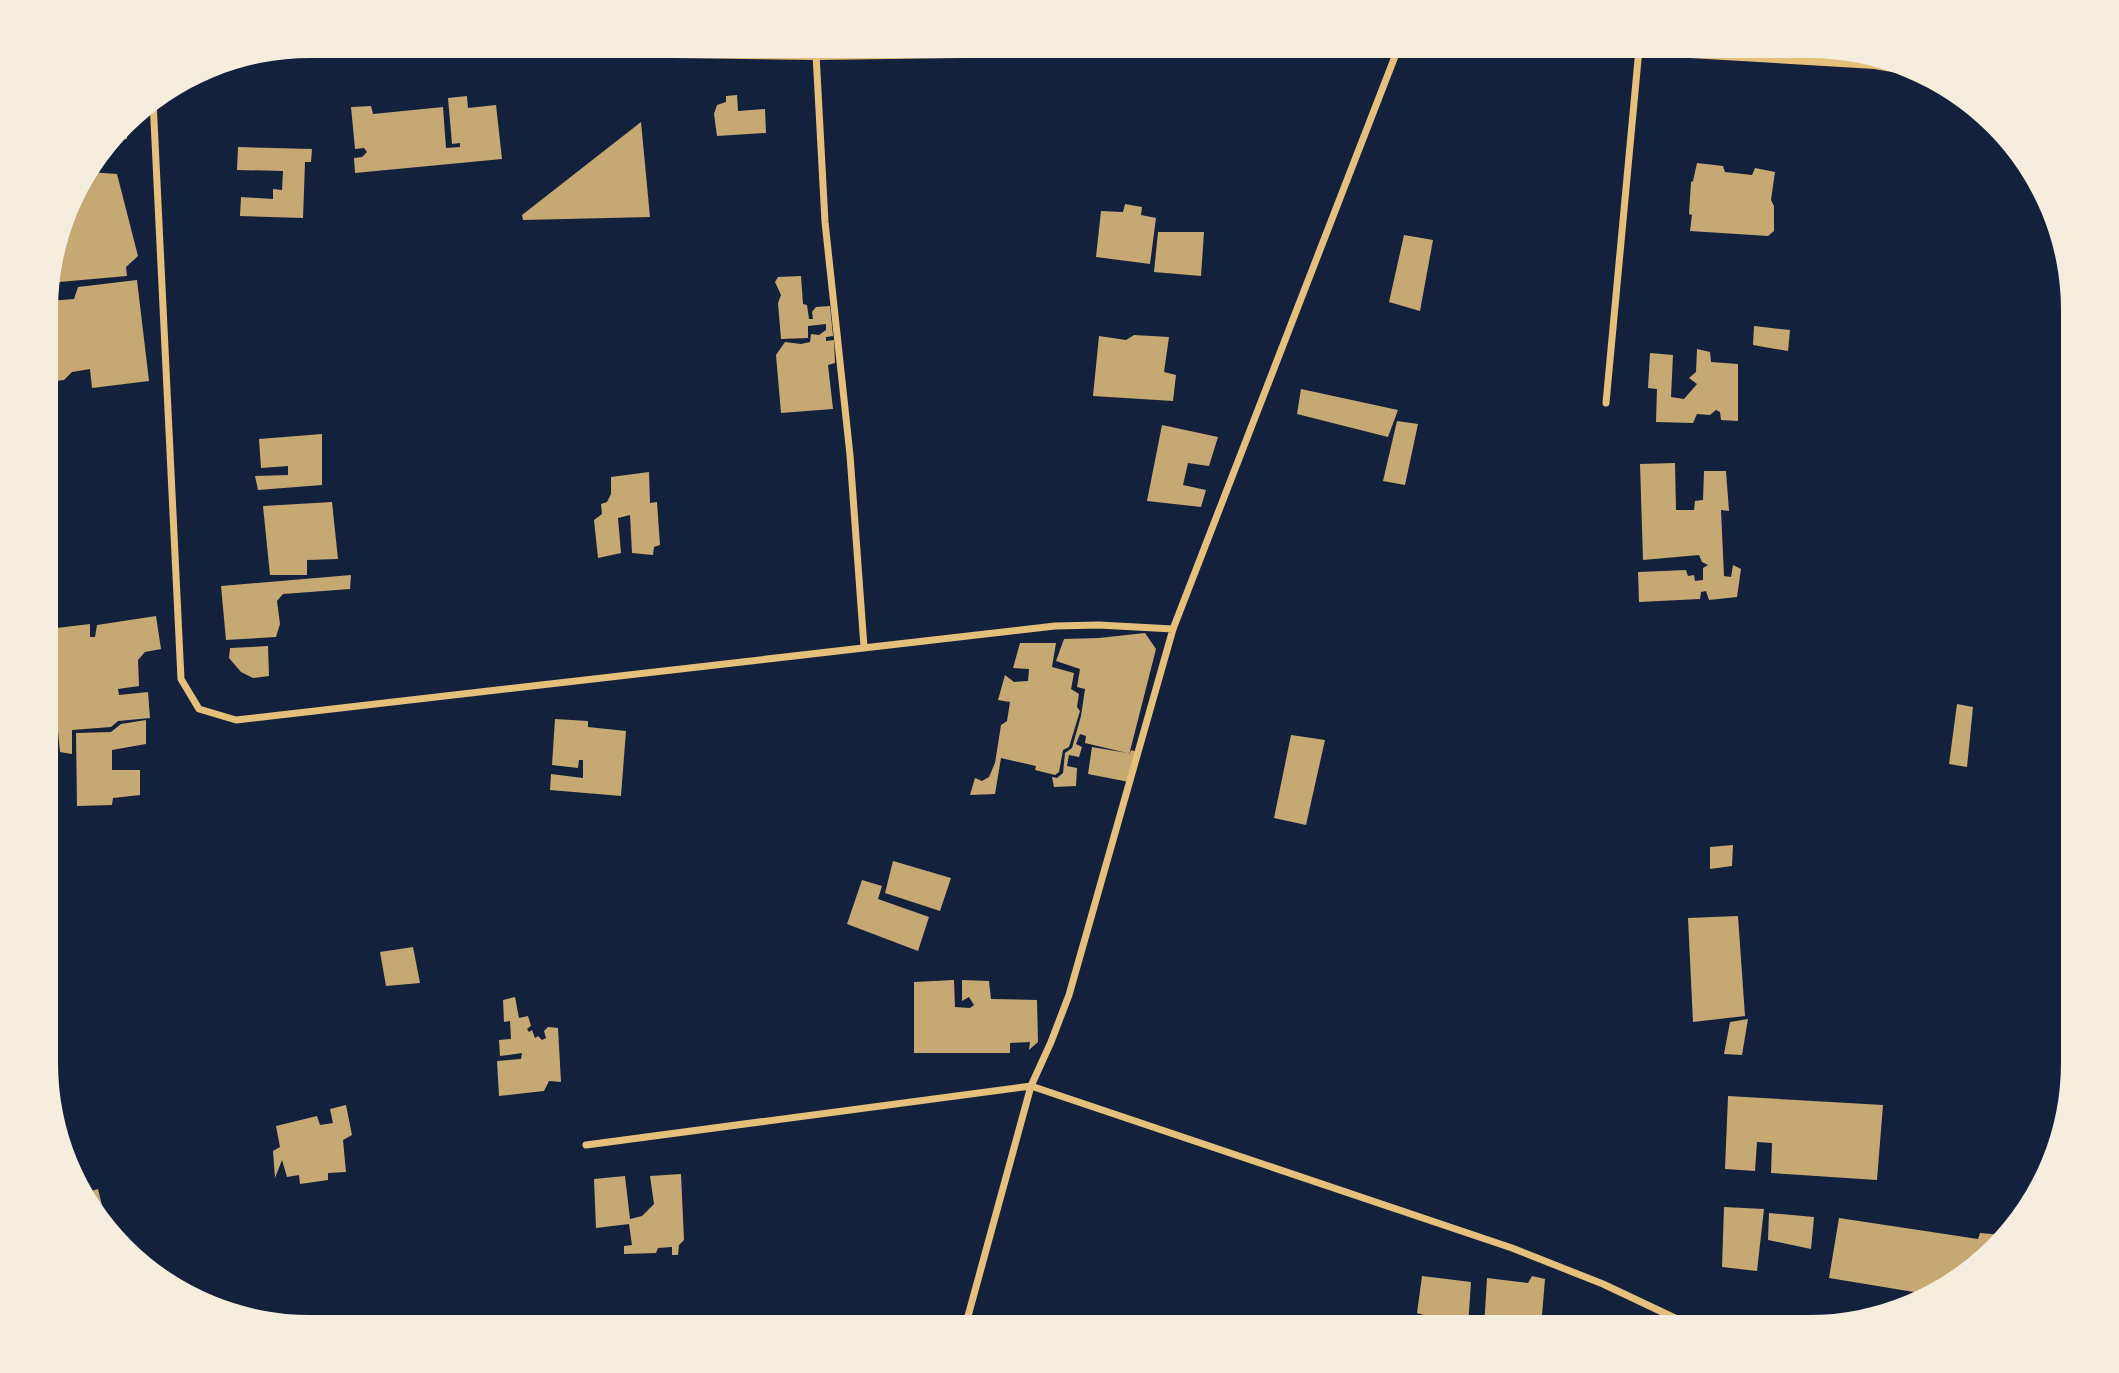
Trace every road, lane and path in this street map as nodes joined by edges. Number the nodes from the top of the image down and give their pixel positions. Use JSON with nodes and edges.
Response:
{"nodes":[{"id":1,"x":816,"y":58,"type":"edge"},
{"id":2,"x":1394,"y":58,"type":"edge"},
{"id":3,"x":1638,"y":58,"type":"edge"},
{"id":4,"x":1799,"y":58,"type":"edge"},
{"id":5,"x":1849,"y":61,"type":"edge"},
{"id":6,"x":154,"y":112,"type":"edge"},
{"id":7,"x":1606,"y":403,"type":"dead end"},
{"id":8,"x":1173,"y":629,"type":"junction"},
{"id":9,"x":864,"y":647,"type":"junction"},
{"id":10,"x":1031,"y":1086,"type":"junction"},
{"id":11,"x":586,"y":1145,"type":"dead end"},
{"id":12,"x":968,"y":1315,"type":"edge"},
{"id":13,"x":1669,"y":1315,"type":"edge"}],
"edges":[{"from":1,"to":9,"type":"street"},
{"from":2,"to":8,"type":"street"},
{"from":3,"to":7,"type":"street"},
{"from":4,"to":5,"type":"street"},
{"from":6,"to":9,"type":"street"},
{"from":8,"to":9,"type":"street"},
{"from":8,"to":10,"type":"street"},
{"from":10,"to":11,"type":"street"},
{"from":10,"to":12,"type":"street"},
{"from":10,"to":13,"type":"street"}]}
